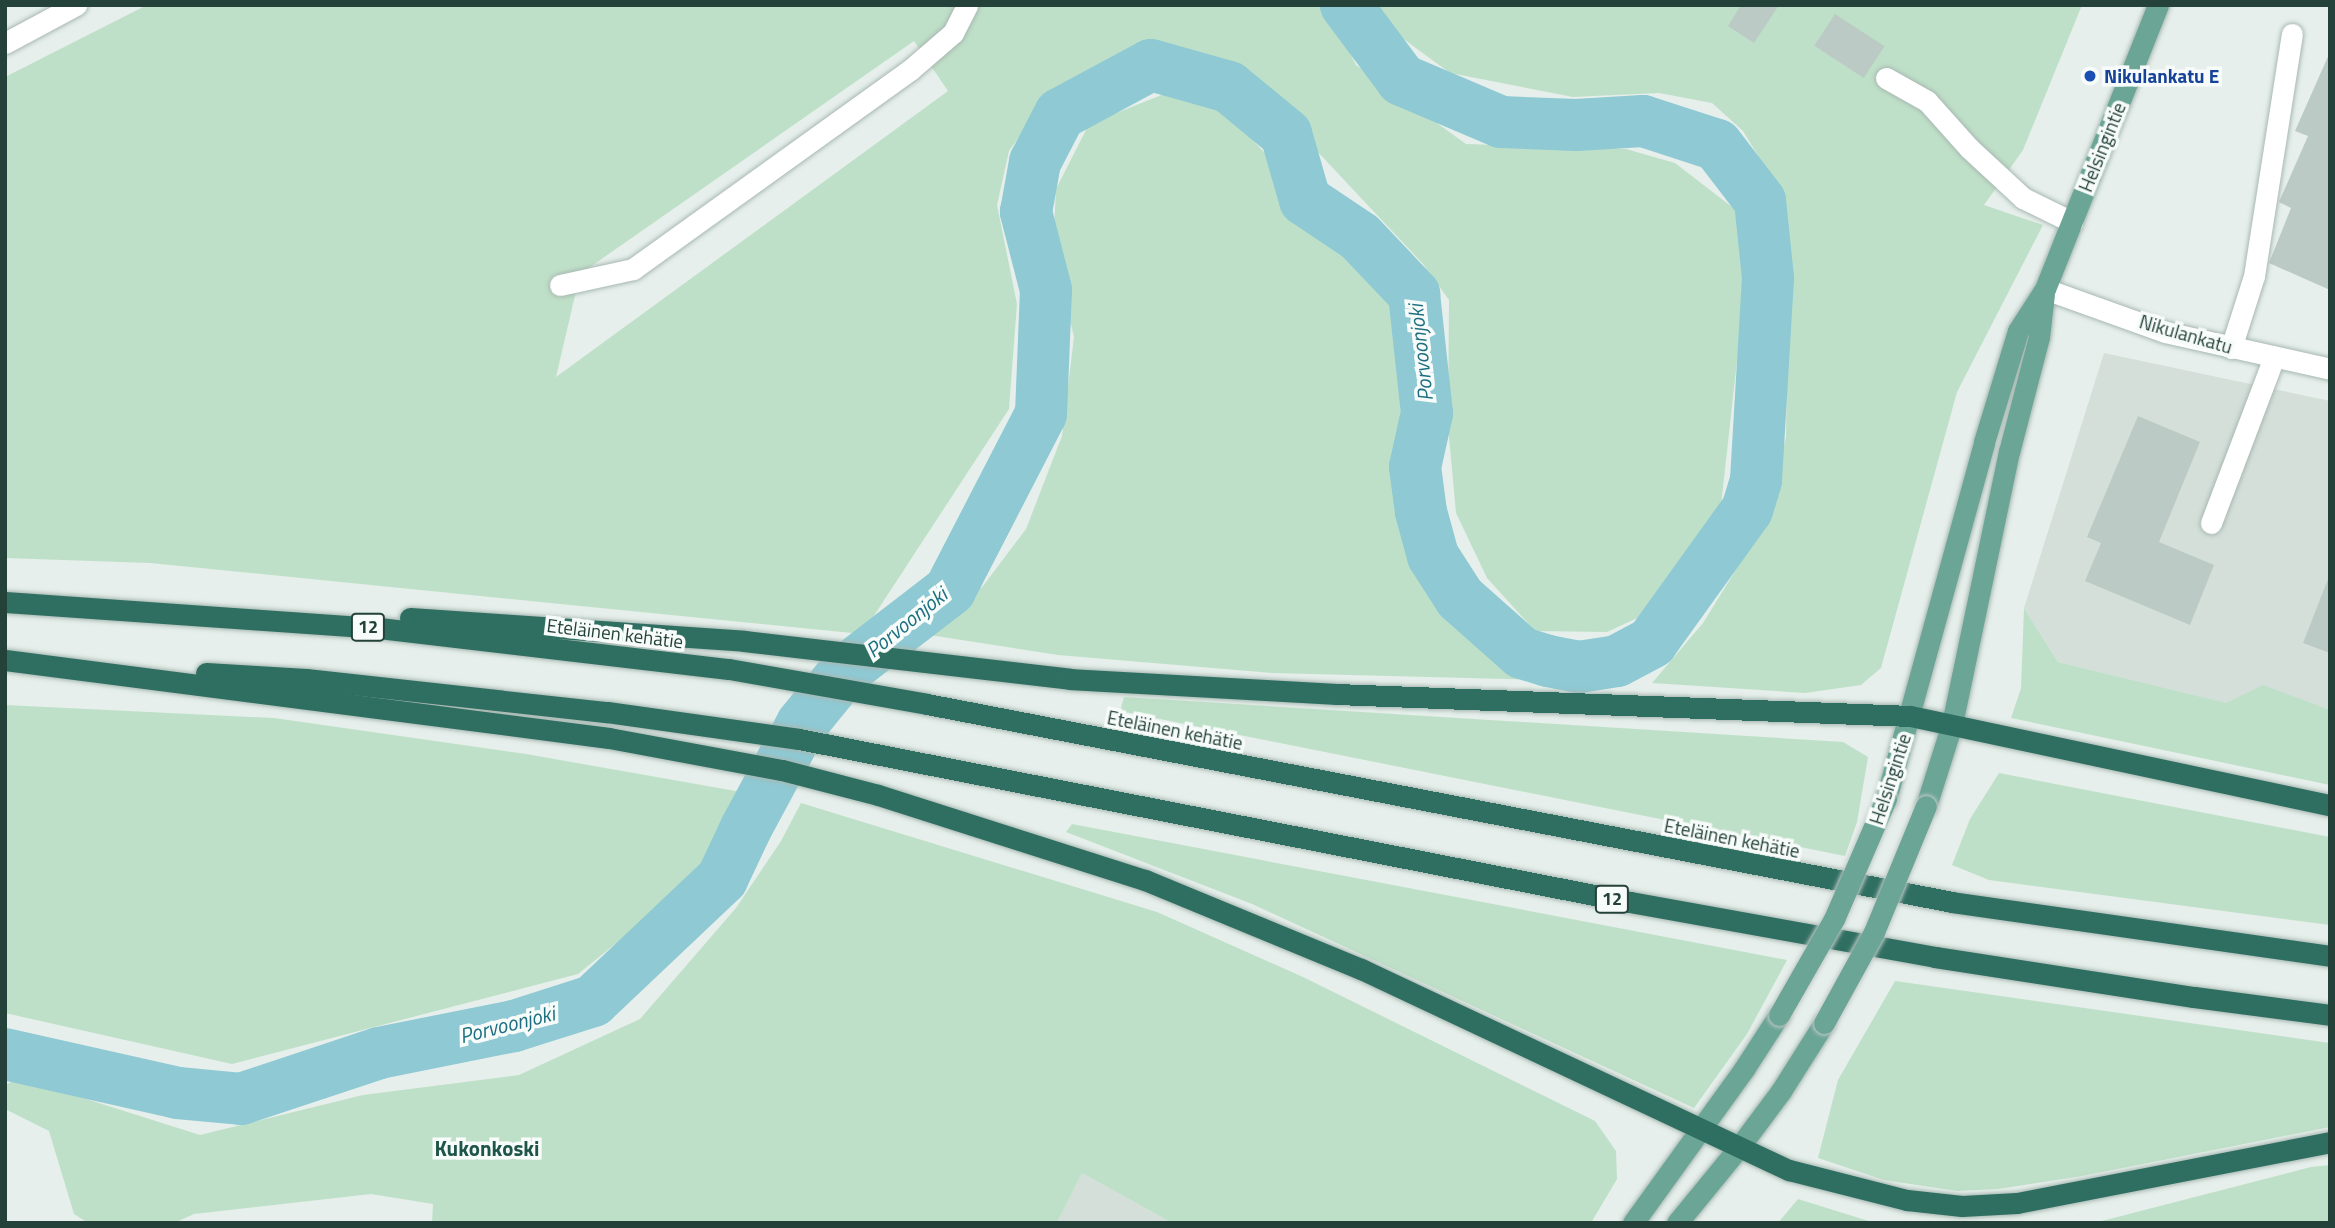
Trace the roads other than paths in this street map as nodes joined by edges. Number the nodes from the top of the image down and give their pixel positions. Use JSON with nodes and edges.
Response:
{"nodes":[{"id":1,"x":76,"y":5,"type":"edge"},
{"id":2,"x":967,"y":5,"type":"edge"},
{"id":3,"x":2158,"y":5,"type":"edge"},
{"id":4,"x":2292,"y":34,"type":"dead end"},
{"id":5,"x":5,"y":43,"type":"edge"},
{"id":6,"x":1886,"y":78,"type":"dead end"},
{"id":7,"x":2072,"y":222,"type":"junction"},
{"id":8,"x":559,"y":285,"type":"dead end"},
{"id":9,"x":2045,"y":289,"type":"junction"},
{"id":10,"x":2231,"y":348,"type":"junction"},
{"id":11,"x":2274,"y":357,"type":"junction"},
{"id":12,"x":2330,"y":369,"type":"edge"},
{"id":13,"x":2211,"y":523,"type":"dead end"},
{"id":14,"x":5,"y":601,"type":"edge"},
{"id":15,"x":5,"y":660,"type":"edge"},
{"id":16,"x":1910,"y":716,"type":"junction"},
{"id":17,"x":1952,"y":724,"type":"junction"},
{"id":18,"x":2330,"y":806,"type":"edge"},
{"id":19,"x":2330,"y":956,"type":"edge"},
{"id":20,"x":2330,"y":1015,"type":"edge"},
{"id":21,"x":1702,"y":1128,"type":"junction"},
{"id":22,"x":2330,"y":1142,"type":"edge"},
{"id":23,"x":1740,"y":1146,"type":"junction"},
{"id":24,"x":1633,"y":1223,"type":"edge"},
{"id":25,"x":1677,"y":1223,"type":"edge"}],
"edges":[{"from":1,"to":5,"type":"street"},
{"from":2,"to":8,"type":"street"},
{"from":3,"to":7,"type":"main road","name":"Helsingintie"},
{"from":4,"to":10,"type":"street"},
{"from":6,"to":7,"type":"street"},
{"from":7,"to":9,"type":"main road","name":"Helsingintie"},
{"from":9,"to":10,"type":"street","name":"Nikulankatu"},
{"from":9,"to":16,"type":"main road","name":"Helsingintie"},
{"from":9,"to":17,"type":"main road","name":"Helsingintie"},
{"from":10,"to":11,"type":"street","name":"Nikulankatu"},
{"from":11,"to":12,"type":"street","name":"Nikulankatu"},
{"from":11,"to":13,"type":"street"},
{"from":14,"to":16,"type":"highway"},
{"from":14,"to":19,"type":"highway","name":"Eteläinen kehätie","number":"12"},
{"from":15,"to":20,"type":"highway","number":"12"},
{"from":15,"to":21,"type":"highway"},
{"from":16,"to":17,"type":"highway"},
{"from":16,"to":21,"type":"main road","name":"Helsingintie","bridge":true},
{"from":17,"to":18,"type":"highway"},
{"from":17,"to":23,"type":"main road","name":"Helsingintie","bridge":true},
{"from":21,"to":23,"type":"highway"},
{"from":21,"to":24,"type":"main road","name":"Helsingintie"},
{"from":22,"to":23,"type":"highway"},
{"from":23,"to":25,"type":"main road","name":"Helsingintie"}]}
